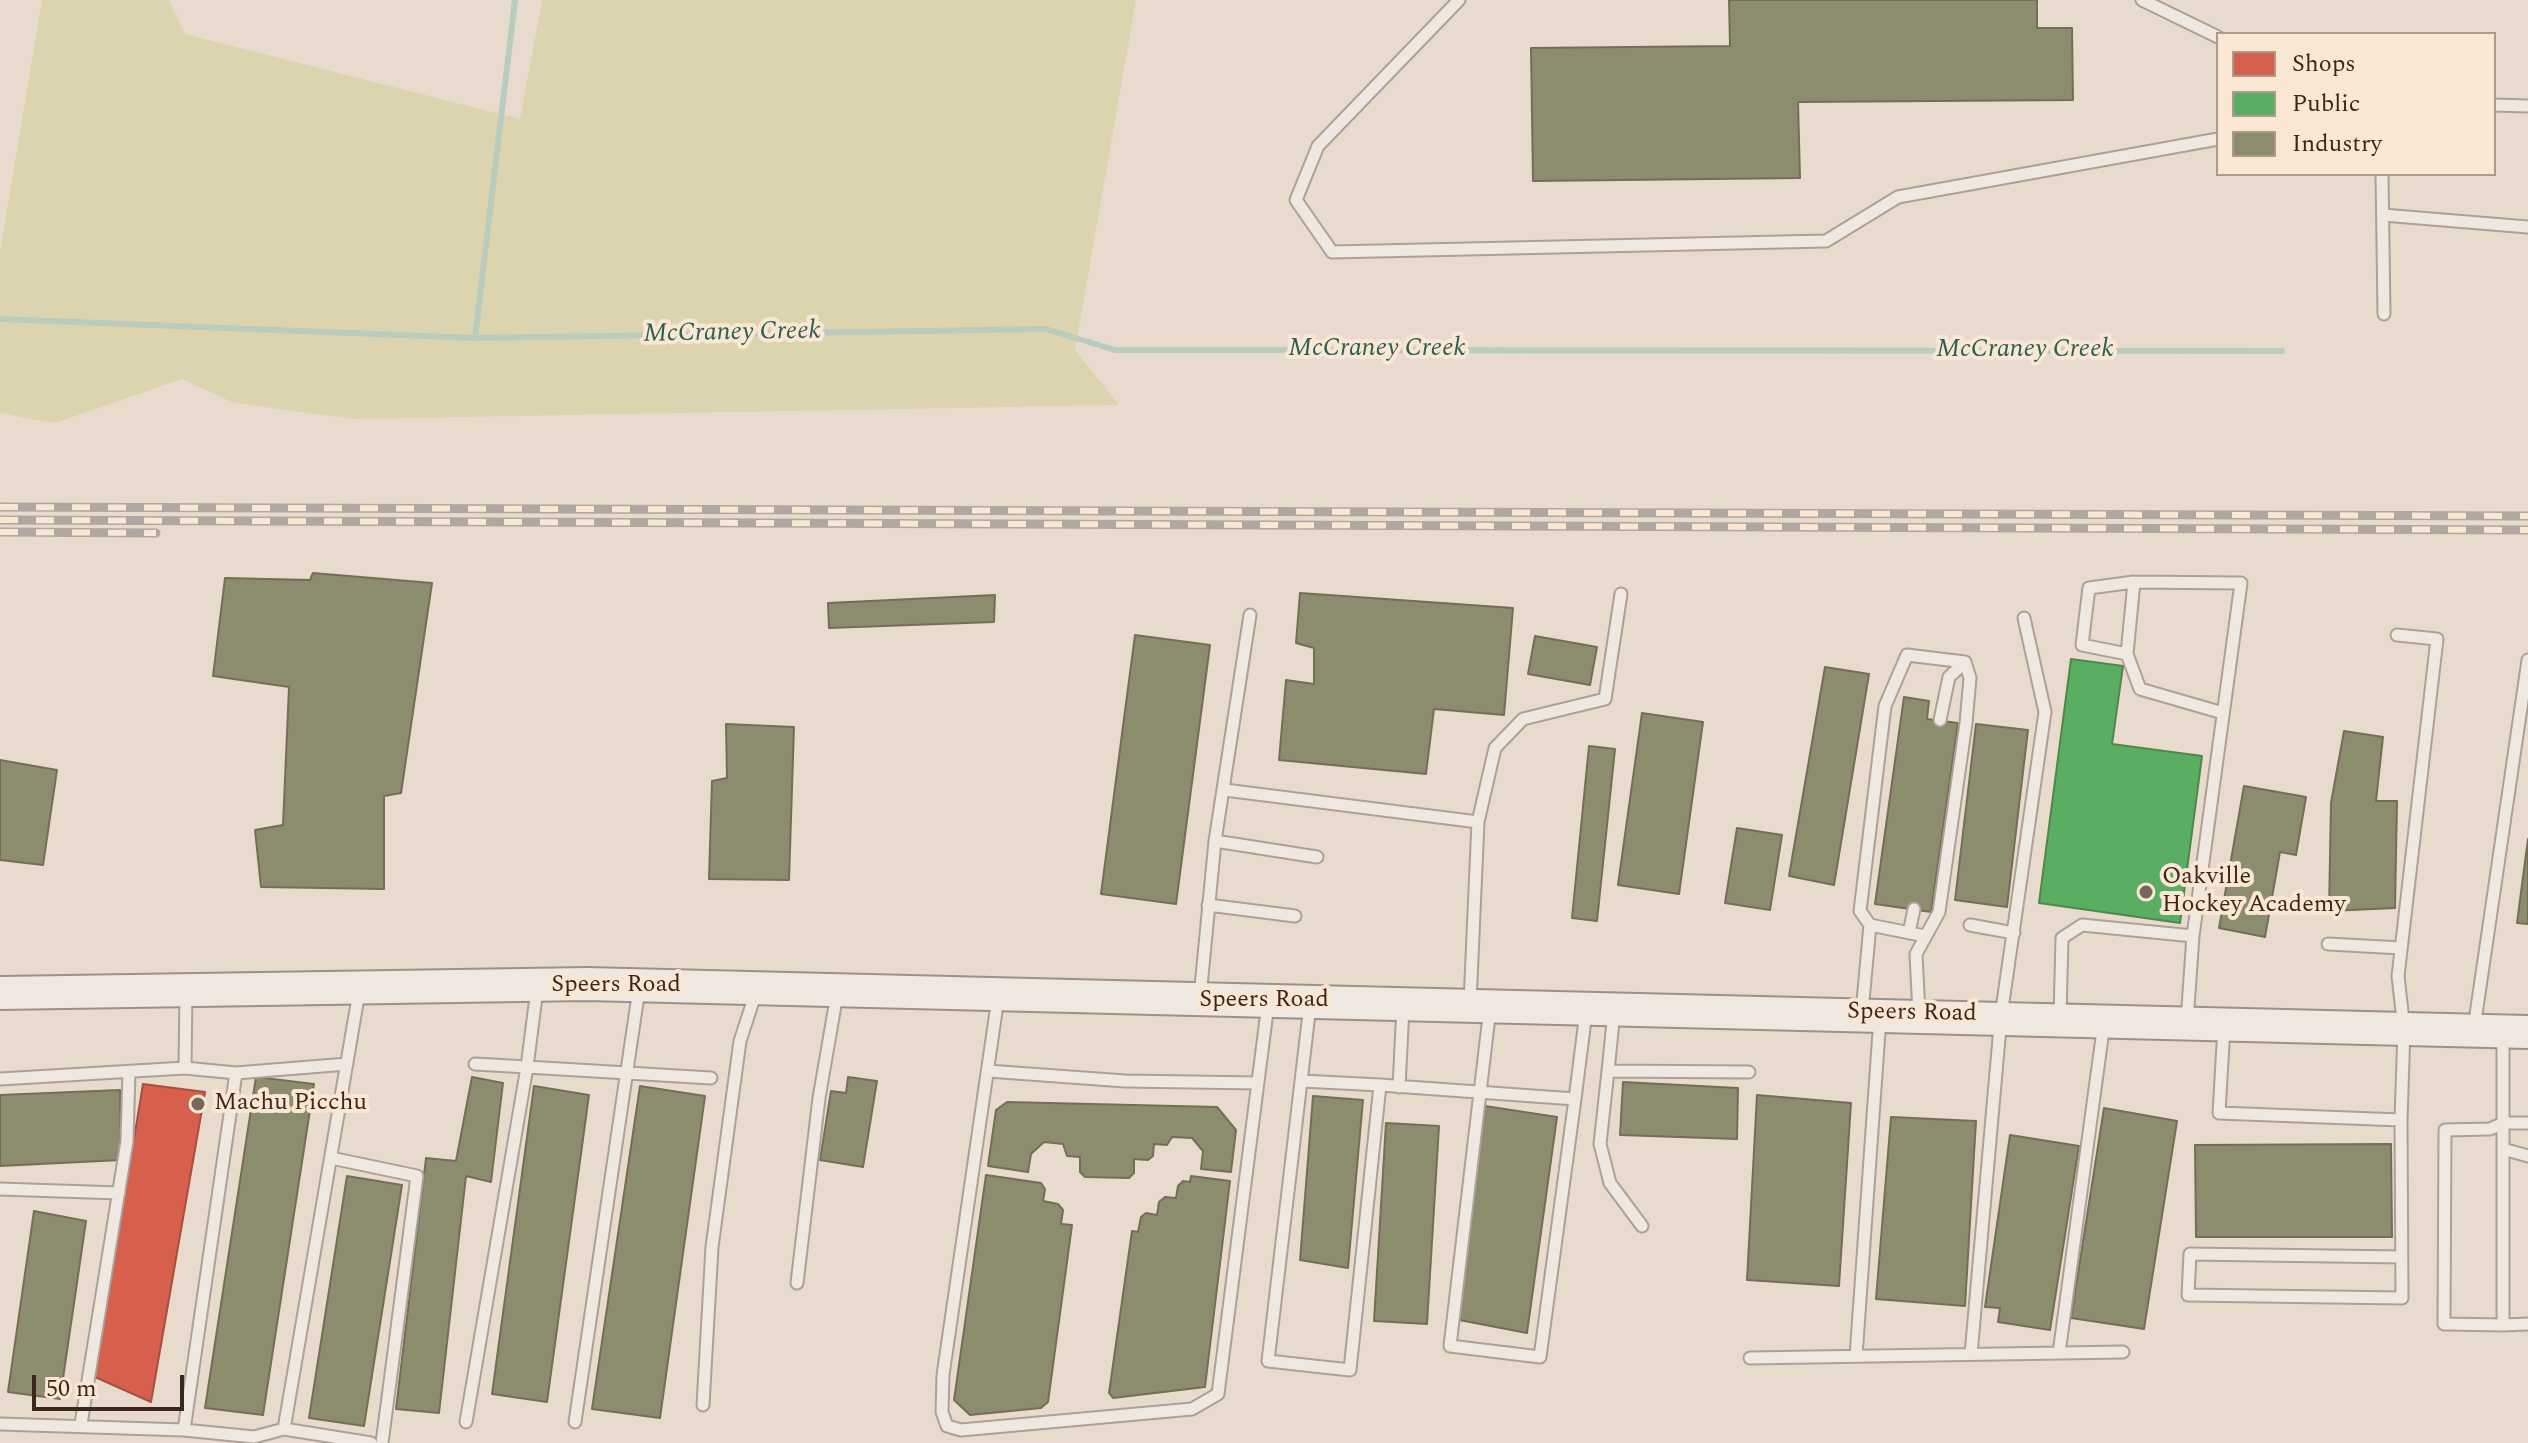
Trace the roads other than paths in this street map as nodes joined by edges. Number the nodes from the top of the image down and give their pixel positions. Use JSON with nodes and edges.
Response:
{"nodes":[{"id":1,"x":1459,"y":0,"type":"edge"},
{"id":2,"x":2142,"y":0,"type":"edge"},
{"id":3,"x":2216,"y":36,"type":"edge"},
{"id":4,"x":2496,"y":105,"type":"edge"},
{"id":5,"x":2528,"y":106,"type":"edge"},
{"id":6,"x":2216,"y":139,"type":"edge"},
{"id":7,"x":2382,"y":176,"type":"edge"},
{"id":8,"x":2383,"y":215,"type":"junction"},
{"id":9,"x":2528,"y":227,"type":"edge"},
{"id":10,"x":2384,"y":314,"type":"dead end"},
{"id":11,"x":2134,"y":582,"type":"junction"},
{"id":12,"x":1621,"y":594,"type":"dead end"},
{"id":13,"x":1250,"y":615,"type":"dead end"},
{"id":14,"x":2024,"y":618,"type":"dead end"},
{"id":15,"x":2397,"y":635,"type":"dead end"},
{"id":16,"x":2127,"y":654,"type":"junction"},
{"id":17,"x":2528,"y":660,"type":"edge"},
{"id":18,"x":1965,"y":662,"type":"junction"},
{"id":19,"x":2223,"y":713,"type":"junction"},
{"id":20,"x":1940,"y":720,"type":"dead end"},
{"id":21,"x":1225,"y":790,"type":"junction"},
{"id":22,"x":1478,"y":822,"type":"junction"},
{"id":23,"x":1215,"y":841,"type":"junction"},
{"id":24,"x":1317,"y":857,"type":"dead end"},
{"id":25,"x":1208,"y":905,"type":"junction"},
{"id":26,"x":1914,"y":909,"type":"dead end"},
{"id":27,"x":1295,"y":916,"type":"dead end"},
{"id":28,"x":1870,"y":925,"type":"junction"},
{"id":29,"x":1970,"y":925,"type":"dead end"},
{"id":30,"x":1909,"y":933,"type":"junction"},
{"id":31,"x":2014,"y":933,"type":"junction"},
{"id":32,"x":1925,"y":936,"type":"junction"},
{"id":33,"x":2193,"y":936,"type":"junction"},
{"id":34,"x":2328,"y":944,"type":"dead end"},
{"id":35,"x":2401,"y":948,"type":"junction"},
{"id":36,"x":537,"y":985,"type":"junction"},
{"id":37,"x":639,"y":985,"type":"junction"},
{"id":38,"x":360,"y":987,"type":"junction"},
{"id":39,"x":757,"y":987,"type":"junction"},
{"id":40,"x":838,"y":989,"type":"junction"},
{"id":41,"x":186,"y":990,"type":"junction"},
{"id":42,"x":0,"y":993,"type":"edge"},
{"id":43,"x":999,"y":993,"type":"junction"},
{"id":44,"x":1269,"y":999,"type":"junction"},
{"id":45,"x":1311,"y":1000,"type":"junction"},
{"id":46,"x":1200,"y":1001,"type":"junction"},
{"id":47,"x":1404,"y":1002,"type":"junction"},
{"id":48,"x":1480,"y":1005,"type":"junction"},
{"id":49,"x":1601,"y":1007,"type":"junction"},
{"id":50,"x":1871,"y":1013,"type":"junction"},
{"id":51,"x":1919,"y":1014,"type":"junction"},
{"id":52,"x":2001,"y":1016,"type":"junction"},
{"id":53,"x":2060,"y":1018,"type":"junction"},
{"id":54,"x":2104,"y":1019,"type":"junction"},
{"id":55,"x":2187,"y":1021,"type":"junction"},
{"id":56,"x":2224,"y":1022,"type":"junction"},
{"id":57,"x":2404,"y":1029,"type":"junction"},
{"id":58,"x":2502,"y":1031,"type":"edge"},
{"id":59,"x":347,"y":1064,"type":"junction"},
{"id":60,"x":475,"y":1064,"type":"dead end"},
{"id":61,"x":527,"y":1067,"type":"junction"},
{"id":62,"x":185,"y":1068,"type":"junction"},
{"id":63,"x":988,"y":1071,"type":"junction"},
{"id":64,"x":1608,"y":1071,"type":"junction"},
{"id":65,"x":129,"y":1072,"type":"junction"},
{"id":66,"x":1749,"y":1072,"type":"dead end"},
{"id":67,"x":236,"y":1073,"type":"junction"},
{"id":68,"x":627,"y":1074,"type":"junction"},
{"id":69,"x":711,"y":1078,"type":"dead end"},
{"id":70,"x":0,"y":1079,"type":"edge"},
{"id":71,"x":1302,"y":1081,"type":"junction"},
{"id":72,"x":1257,"y":1083,"type":"junction"},
{"id":73,"x":1380,"y":1085,"type":"junction"},
{"id":74,"x":1399,"y":1087,"type":"junction"},
{"id":75,"x":1480,"y":1092,"type":"junction"},
{"id":76,"x":1575,"y":1099,"type":"junction"},
{"id":77,"x":2401,"y":1120,"type":"junction"},
{"id":78,"x":2504,"y":1123,"type":"junction"},
{"id":79,"x":2528,"y":1123,"type":"edge"},
{"id":80,"x":2503,"y":1149,"type":"junction"},
{"id":81,"x":2528,"y":1156,"type":"edge"},
{"id":82,"x":331,"y":1158,"type":"junction"},
{"id":83,"x":0,"y":1189,"type":"edge"},
{"id":84,"x":119,"y":1193,"type":"junction"},
{"id":85,"x":1642,"y":1226,"type":"dead end"},
{"id":86,"x":2402,"y":1257,"type":"junction"},
{"id":87,"x":797,"y":1283,"type":"dead end"},
{"id":88,"x":2528,"y":1324,"type":"edge"},
{"id":89,"x":2503,"y":1325,"type":"junction"},
{"id":90,"x":2123,"y":1352,"type":"dead end"},
{"id":91,"x":2059,"y":1353,"type":"junction"},
{"id":92,"x":1971,"y":1354,"type":"junction"},
{"id":93,"x":1856,"y":1356,"type":"junction"},
{"id":94,"x":1750,"y":1358,"type":"dead end"},
{"id":95,"x":703,"y":1405,"type":"dead end"},
{"id":96,"x":466,"y":1422,"type":"dead end"},
{"id":97,"x":575,"y":1422,"type":"dead end"},
{"id":98,"x":0,"y":1424,"type":"edge"},
{"id":99,"x":81,"y":1424,"type":"junction"},
{"id":100,"x":284,"y":1429,"type":"junction"},
{"id":101,"x":184,"y":1430,"type":"junction"},
{"id":102,"x":371,"y":1443,"type":"edge"},
{"id":103,"x":382,"y":1443,"type":"edge"}],
"edges":[{"from":1,"to":6,"type":"lane"},
{"from":2,"to":3,"type":"lane"},
{"from":4,"to":5,"type":"lane"},
{"from":7,"to":8,"type":"lane"},
{"from":8,"to":9,"type":"lane"},
{"from":8,"to":10,"type":"lane"},
{"from":11,"to":16,"type":"lane"},
{"from":11,"to":16,"type":"lane"},
{"from":11,"to":19,"type":"lane"},
{"from":12,"to":22,"type":"lane"},
{"from":13,"to":21,"type":"lane"},
{"from":14,"to":31,"type":"lane"},
{"from":15,"to":35,"type":"lane"},
{"from":16,"to":19,"type":"lane"},
{"from":17,"to":58,"type":"lane"},
{"from":18,"to":20,"type":"lane"},
{"from":18,"to":28,"type":"lane"},
{"from":18,"to":32,"type":"lane"},
{"from":19,"to":33,"type":"lane"},
{"from":21,"to":22,"type":"lane"},
{"from":21,"to":23,"type":"lane"},
{"from":22,"to":48,"type":"lane"},
{"from":23,"to":24,"type":"lane"},
{"from":23,"to":25,"type":"lane"},
{"from":25,"to":27,"type":"lane"},
{"from":25,"to":46,"type":"lane"},
{"from":26,"to":30,"type":"lane"},
{"from":28,"to":30,"type":"lane"},
{"from":28,"to":50,"type":"lane"},
{"from":29,"to":31,"type":"lane"},
{"from":30,"to":32,"type":"lane"},
{"from":31,"to":52,"type":"lane"},
{"from":32,"to":51,"type":"lane"},
{"from":33,"to":53,"type":"lane"},
{"from":33,"to":55,"type":"lane"},
{"from":34,"to":35,"type":"lane"},
{"from":35,"to":57,"type":"lane"},
{"from":36,"to":37,"type":"main road","name":"Speers Road"},
{"from":36,"to":38,"type":"main road","name":"Speers Road"},
{"from":36,"to":61,"type":"lane"},
{"from":37,"to":39,"type":"main road","name":"Speers Road"},
{"from":37,"to":68,"type":"lane"},
{"from":38,"to":41,"type":"main road","name":"Speers Road"},
{"from":38,"to":59,"type":"lane"},
{"from":39,"to":40,"type":"main road","name":"Speers Road"},
{"from":39,"to":95,"type":"lane"},
{"from":40,"to":43,"type":"main road","name":"Speers Road"},
{"from":40,"to":87,"type":"lane"},
{"from":41,"to":42,"type":"main road","name":"Speers Road"},
{"from":41,"to":62,"type":"lane"},
{"from":43,"to":46,"type":"main road","name":"Speers Road"},
{"from":43,"to":63,"type":"lane"},
{"from":44,"to":45,"type":"main road","name":"Speers Road"},
{"from":44,"to":46,"type":"main road","name":"Speers Road"},
{"from":44,"to":72,"type":"lane"},
{"from":45,"to":47,"type":"main road","name":"Speers Road"},
{"from":45,"to":71,"type":"lane"},
{"from":47,"to":48,"type":"main road","name":"Speers Road"},
{"from":47,"to":74,"type":"lane"},
{"from":48,"to":49,"type":"main road","name":"Speers Road"},
{"from":48,"to":75,"type":"lane"},
{"from":49,"to":50,"type":"main road","name":"Speers Road"},
{"from":49,"to":64,"type":"lane"},
{"from":49,"to":76,"type":"lane"},
{"from":50,"to":51,"type":"main road","name":"Speers Road"},
{"from":50,"to":93,"type":"lane"},
{"from":51,"to":52,"type":"main road","name":"Speers Road"},
{"from":52,"to":53,"type":"main road","name":"Speers Road"},
{"from":52,"to":92,"type":"lane"},
{"from":53,"to":54,"type":"main road","name":"Speers Road"},
{"from":54,"to":55,"type":"main road","name":"Speers Road"},
{"from":54,"to":91,"type":"lane"},
{"from":55,"to":56,"type":"main road","name":"Speers Road"},
{"from":56,"to":57,"type":"main road","name":"Speers Road"},
{"from":56,"to":77,"type":"lane"},
{"from":57,"to":58,"type":"main road","name":"Speers Road"},
{"from":57,"to":77,"type":"lane"},
{"from":58,"to":78,"type":"lane"},
{"from":59,"to":67,"type":"lane"},
{"from":59,"to":82,"type":"lane"},
{"from":60,"to":61,"type":"lane"},
{"from":61,"to":68,"type":"lane"},
{"from":61,"to":96,"type":"lane"},
{"from":62,"to":65,"type":"lane"},
{"from":62,"to":67,"type":"lane"},
{"from":63,"to":72,"type":"lane"},
{"from":63,"to":72,"type":"lane"},
{"from":64,"to":66,"type":"lane"},
{"from":64,"to":85,"type":"lane"},
{"from":65,"to":70,"type":"lane"},
{"from":65,"to":84,"type":"lane"},
{"from":67,"to":101,"type":"lane"},
{"from":68,"to":69,"type":"lane"},
{"from":68,"to":97,"type":"lane"},
{"from":71,"to":73,"type":"lane"},
{"from":71,"to":73,"type":"lane"},
{"from":73,"to":74,"type":"lane"},
{"from":74,"to":75,"type":"lane"},
{"from":75,"to":76,"type":"lane"},
{"from":75,"to":76,"type":"lane"},
{"from":77,"to":86,"type":"lane"},
{"from":78,"to":79,"type":"lane"},
{"from":78,"to":80,"type":"lane"},
{"from":78,"to":89,"type":"lane"},
{"from":80,"to":81,"type":"lane"},
{"from":80,"to":89,"type":"lane"},
{"from":82,"to":100,"type":"lane"},
{"from":82,"to":103,"type":"lane"},
{"from":83,"to":84,"type":"lane"},
{"from":84,"to":99,"type":"lane"},
{"from":86,"to":86,"type":"lane"},
{"from":88,"to":89,"type":"lane"},
{"from":90,"to":91,"type":"lane"},
{"from":91,"to":92,"type":"lane"},
{"from":92,"to":93,"type":"lane"},
{"from":93,"to":94,"type":"lane"},
{"from":98,"to":99,"type":"lane"},
{"from":99,"to":101,"type":"lane"},
{"from":100,"to":101,"type":"lane"},
{"from":100,"to":102,"type":"lane"}]}
